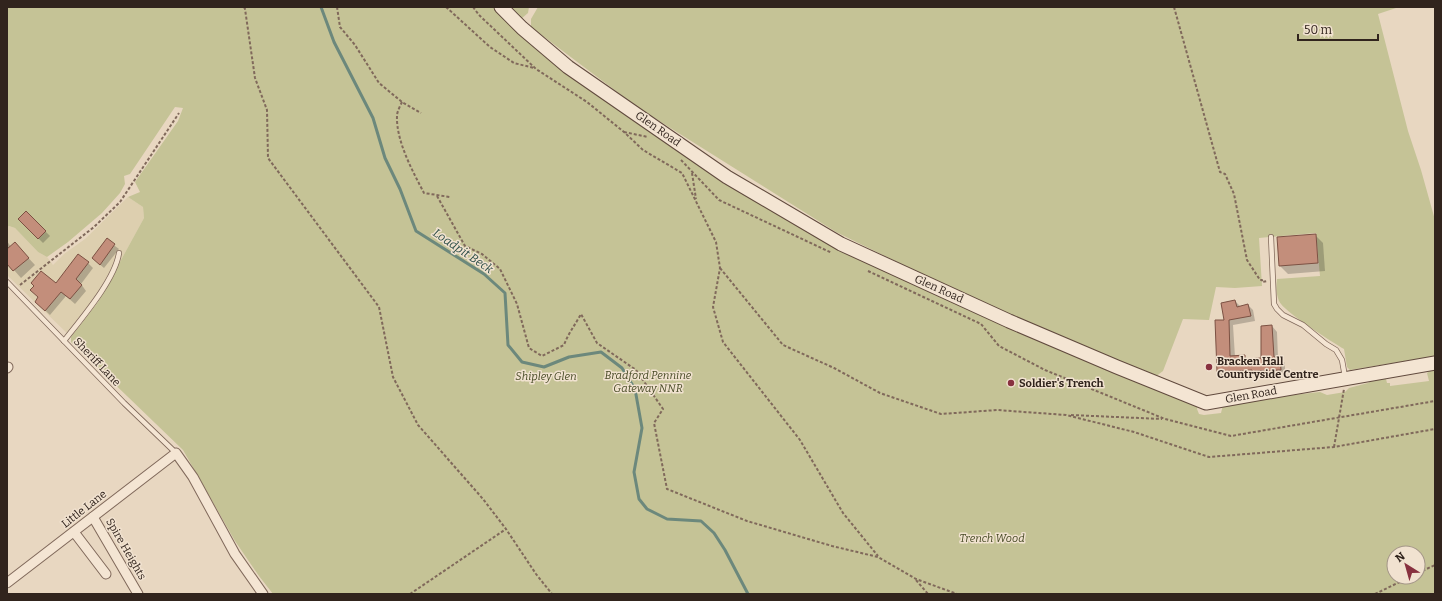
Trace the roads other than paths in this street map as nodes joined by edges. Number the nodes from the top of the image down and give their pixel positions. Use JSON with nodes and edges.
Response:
{"nodes":[{"id":1,"x":501,"y":7,"type":"edge"},
{"id":2,"x":1270,"y":237,"type":"dead end"},
{"id":3,"x":119,"y":253,"type":"dead end"},
{"id":4,"x":7,"y":282,"type":"edge"},
{"id":5,"x":64,"y":341,"type":"junction"},
{"id":6,"x":1435,"y":363,"type":"edge"},
{"id":7,"x":1346,"y":378,"type":"junction"},
{"id":8,"x":176,"y":453,"type":"junction"},
{"id":9,"x":93,"y":517,"type":"junction"},
{"id":10,"x":74,"y":532,"type":"junction"},
{"id":11,"x":106,"y":574,"type":"dead end"},
{"id":12,"x":7,"y":584,"type":"edge"},
{"id":13,"x":138,"y":594,"type":"edge"},
{"id":14,"x":263,"y":594,"type":"edge"}],
"edges":[{"from":1,"to":7,"type":"street","name":"Glen Road"},
{"from":2,"to":7,"type":"lane"},
{"from":3,"to":5,"type":"lane"},
{"from":4,"to":5,"type":"lane","name":"Sheriff Lane"},
{"from":5,"to":8,"type":"lane","name":"Sheriff Lane"},
{"from":6,"to":7,"type":"street","name":"Glen Road"},
{"from":8,"to":9,"type":"street","name":"Little Lane"},
{"from":8,"to":14,"type":"street"},
{"from":9,"to":10,"type":"street","name":"Little Lane"},
{"from":9,"to":13,"type":"street","name":"Spire Heights"},
{"from":10,"to":11,"type":"street"},
{"from":10,"to":12,"type":"street","name":"Little Lane"}]}
